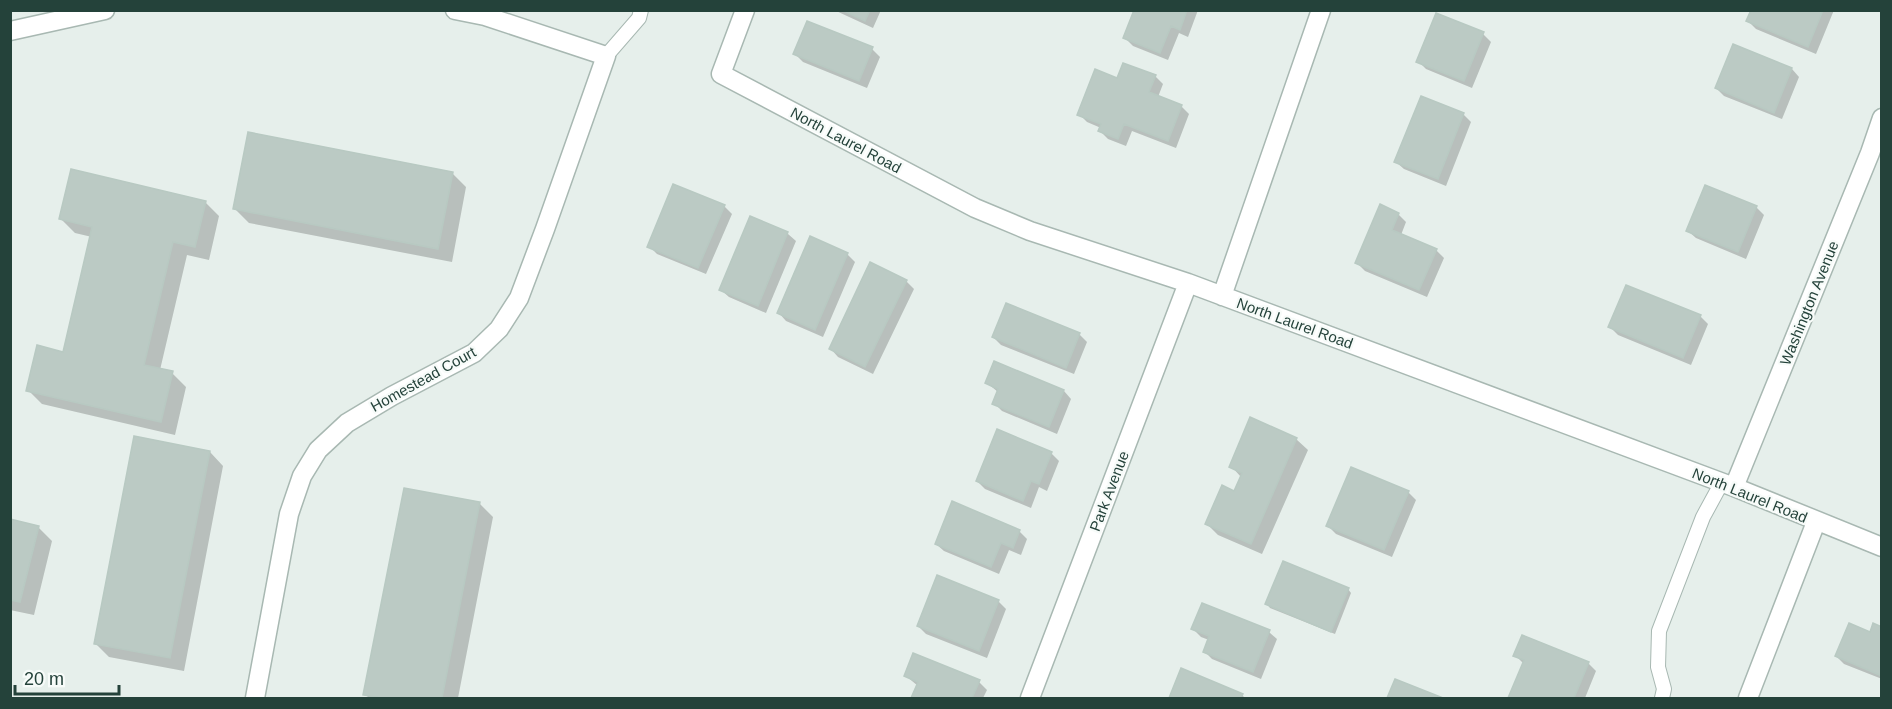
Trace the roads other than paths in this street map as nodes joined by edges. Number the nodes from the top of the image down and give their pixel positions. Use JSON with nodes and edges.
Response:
{"nodes":[{"id":1,"x":105,"y":10,"type":"edge"},
{"id":2,"x":455,"y":10,"type":"edge"},
{"id":3,"x":641,"y":10,"type":"edge"},
{"id":4,"x":745,"y":10,"type":"edge"},
{"id":5,"x":1321,"y":10,"type":"edge"},
{"id":6,"x":487,"y":13,"type":"edge"},
{"id":7,"x":10,"y":31,"type":"edge"},
{"id":8,"x":606,"y":56,"type":"junction"},
{"id":9,"x":1881,"y":118,"type":"edge"},
{"id":10,"x":1188,"y":283,"type":"junction"},
{"id":11,"x":1222,"y":296,"type":"junction"},
{"id":12,"x":1728,"y":485,"type":"junction"},
{"id":13,"x":1816,"y":522,"type":"junction"},
{"id":14,"x":1881,"y":547,"type":"edge"},
{"id":15,"x":255,"y":699,"type":"edge"},
{"id":16,"x":1030,"y":699,"type":"edge"},
{"id":17,"x":1662,"y":699,"type":"edge"},
{"id":18,"x":1748,"y":699,"type":"edge"}],
"edges":[{"from":1,"to":7,"type":"street"},
{"from":2,"to":6,"type":"street"},
{"from":3,"to":8,"type":"lane"},
{"from":4,"to":10,"type":"street","name":"North Laurel Road"},
{"from":5,"to":11,"type":"street"},
{"from":6,"to":8,"type":"street"},
{"from":8,"to":15,"type":"street","name":"Homestead Court"},
{"from":9,"to":12,"type":"street","name":"Washington Avenue"},
{"from":10,"to":11,"type":"street","name":"North Laurel Road"},
{"from":10,"to":16,"type":"street","name":"Park Avenue"},
{"from":11,"to":12,"type":"street","name":"North Laurel Road"},
{"from":12,"to":13,"type":"street","name":"North Laurel Road"},
{"from":12,"to":17,"type":"lane"},
{"from":13,"to":14,"type":"street","name":"North Laurel Road"},
{"from":13,"to":18,"type":"street"}]}
